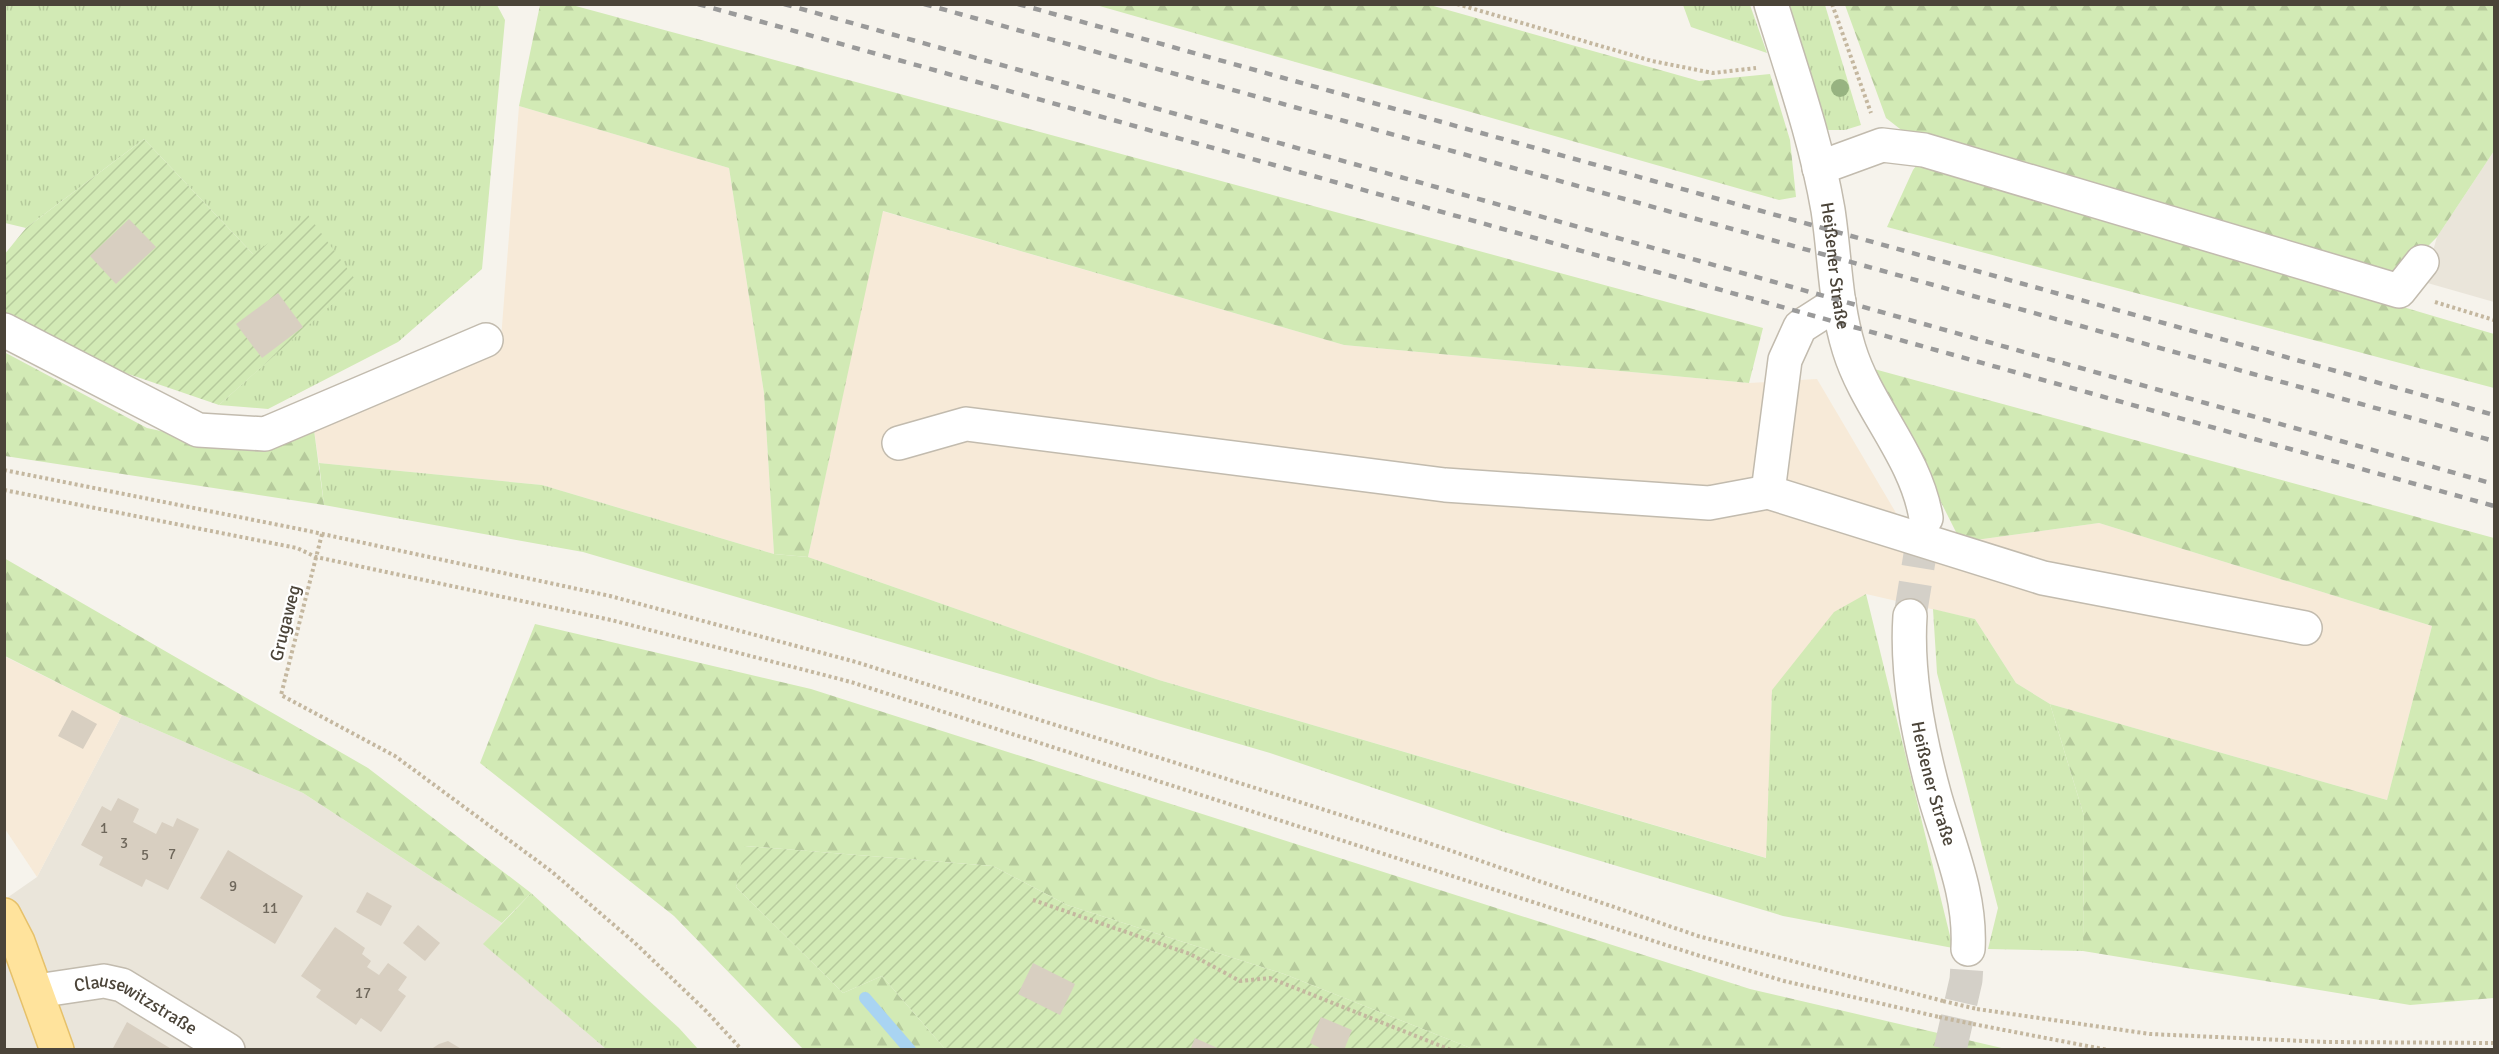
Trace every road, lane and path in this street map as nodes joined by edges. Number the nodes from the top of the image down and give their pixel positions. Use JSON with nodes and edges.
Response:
{"nodes":[{"id":1,"x":1457,"y":4,"type":"edge"},
{"id":2,"x":1771,"y":4,"type":"edge"},
{"id":3,"x":1832,"y":4,"type":"edge"},
{"id":4,"x":1789,"y":62,"type":"junction"},
{"id":5,"x":1882,"y":145,"type":"junction"},
{"id":6,"x":1820,"y":168,"type":"junction"},
{"id":7,"x":2422,"y":262,"type":"dead end"},
{"id":8,"x":2398,"y":291,"type":"junction"},
{"id":9,"x":1839,"y":302,"type":"junction"},
{"id":10,"x":2494,"y":320,"type":"edge"},
{"id":11,"x":4,"y":330,"type":"edge"},
{"id":12,"x":486,"y":340,"type":"dead end"},
{"id":13,"x":899,"y":443,"type":"dead end"},
{"id":14,"x":4,"y":470,"type":"edge"},
{"id":15,"x":4,"y":490,"type":"edge"},
{"id":16,"x":1768,"y":492,"type":"junction"},
{"id":17,"x":1926,"y":518,"type":"tunnel mouth"},
{"id":18,"x":321,"y":534,"type":"junction"},
{"id":19,"x":316,"y":557,"type":"junction"},
{"id":20,"x":1910,"y":616,"type":"tunnel mouth"},
{"id":21,"x":2305,"y":628,"type":"dead end"},
{"id":22,"x":1033,"y":900,"type":"dead end"},
{"id":23,"x":4,"y":915,"type":"edge"},
{"id":24,"x":1968,"y":949,"type":"tunnel mouth"},
{"id":25,"x":37,"y":991,"type":"junction"},
{"id":26,"x":2494,"y":1043,"type":"edge"},
{"id":27,"x":57,"y":1050,"type":"edge"},
{"id":28,"x":228,"y":1050,"type":"edge"},
{"id":29,"x":742,"y":1050,"type":"edge"},
{"id":30,"x":1451,"y":1050,"type":"edge"},
{"id":31,"x":2108,"y":1050,"type":"edge"}],
"edges":[{"from":1,"to":4,"type":"path"},
{"from":2,"to":4,"type":"street","name":"Heißener Straße"},
{"from":3,"to":5,"type":"path"},
{"from":4,"to":6,"type":"street","name":"Heißener Straße"},
{"from":5,"to":6,"type":"street"},
{"from":5,"to":8,"type":"street"},
{"from":6,"to":9,"type":"street","name":"Heißener Straße"},
{"from":7,"to":8,"type":"street"},
{"from":8,"to":10,"type":"path"},
{"from":9,"to":16,"type":"street"},
{"from":9,"to":17,"type":"street","name":"Heißener Straße"},
{"from":11,"to":12,"type":"street"},
{"from":13,"to":16,"type":"street"},
{"from":14,"to":18,"type":"path"},
{"from":15,"to":19,"type":"path"},
{"from":16,"to":21,"type":"street"},
{"from":18,"to":19,"type":"path","name":"Grugaweg"},
{"from":18,"to":26,"type":"path","bridge":true},
{"from":19,"to":29,"type":"path","name":"Grugaweg"},
{"from":19,"to":31,"type":"path","bridge":true},
{"from":20,"to":24,"type":"street","name":"Heißener Straße"},
{"from":22,"to":30,"type":"path"},
{"from":23,"to":25,"type":"main road"},
{"from":25,"to":27,"type":"main road"},
{"from":25,"to":28,"type":"street","name":"Clausewitzstraße"}]}
